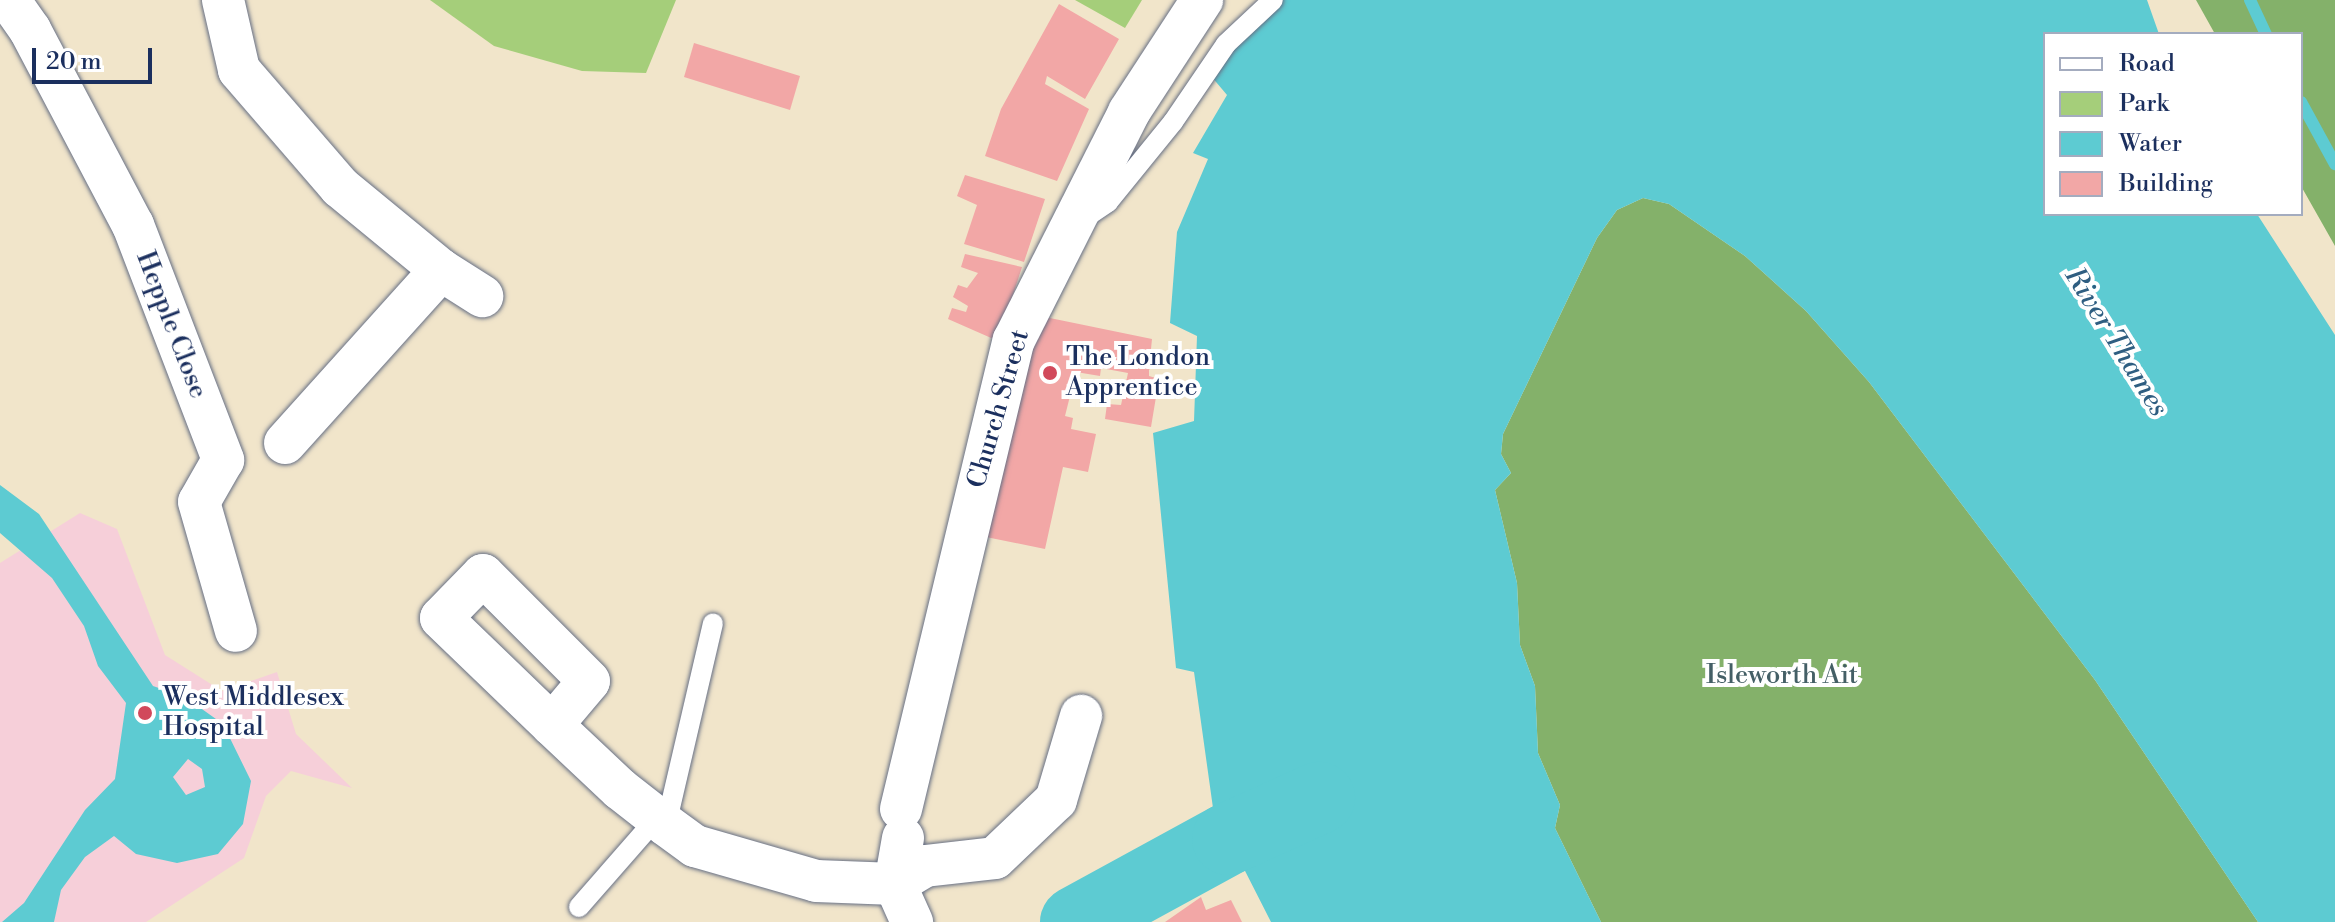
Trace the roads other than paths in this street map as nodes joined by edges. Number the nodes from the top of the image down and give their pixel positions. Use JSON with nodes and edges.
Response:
{"nodes":[{"id":1,"x":223,"y":0,"type":"edge"},
{"id":2,"x":1202,"y":0,"type":"edge"},
{"id":3,"x":1273,"y":0,"type":"edge"},
{"id":4,"x":13,"y":26,"type":"edge"},
{"id":5,"x":1072,"y":226,"type":"junction"},
{"id":6,"x":441,"y":270,"type":"junction"},
{"id":7,"x":482,"y":296,"type":"dead end"},
{"id":8,"x":285,"y":443,"type":"dead end"},
{"id":9,"x":713,"y":623,"type":"dead end"},
{"id":10,"x":236,"y":631,"type":"dead end"},
{"id":11,"x":1081,"y":716,"type":"dead end"},
{"id":12,"x":552,"y":725,"type":"dead end"},
{"id":13,"x":661,"y":822,"type":"junction"},
{"id":14,"x":895,"y":884,"type":"junction"},
{"id":15,"x":579,"y":907,"type":"dead end"},
{"id":16,"x":912,"y":922,"type":"edge"}],
"edges":[{"from":1,"to":6,"type":"street"},
{"from":2,"to":5,"type":"street","name":"Church Street"},
{"from":3,"to":5,"type":"lane"},
{"from":4,"to":10,"type":"street","name":"Hepple Close"},
{"from":5,"to":14,"type":"street","name":"Church Street"},
{"from":6,"to":7,"type":"street"},
{"from":6,"to":8,"type":"street"},
{"from":9,"to":13,"type":"lane"},
{"from":11,"to":14,"type":"street"},
{"from":12,"to":13,"type":"street"},
{"from":13,"to":14,"type":"street"},
{"from":13,"to":15,"type":"lane"},
{"from":14,"to":16,"type":"street"}]}
